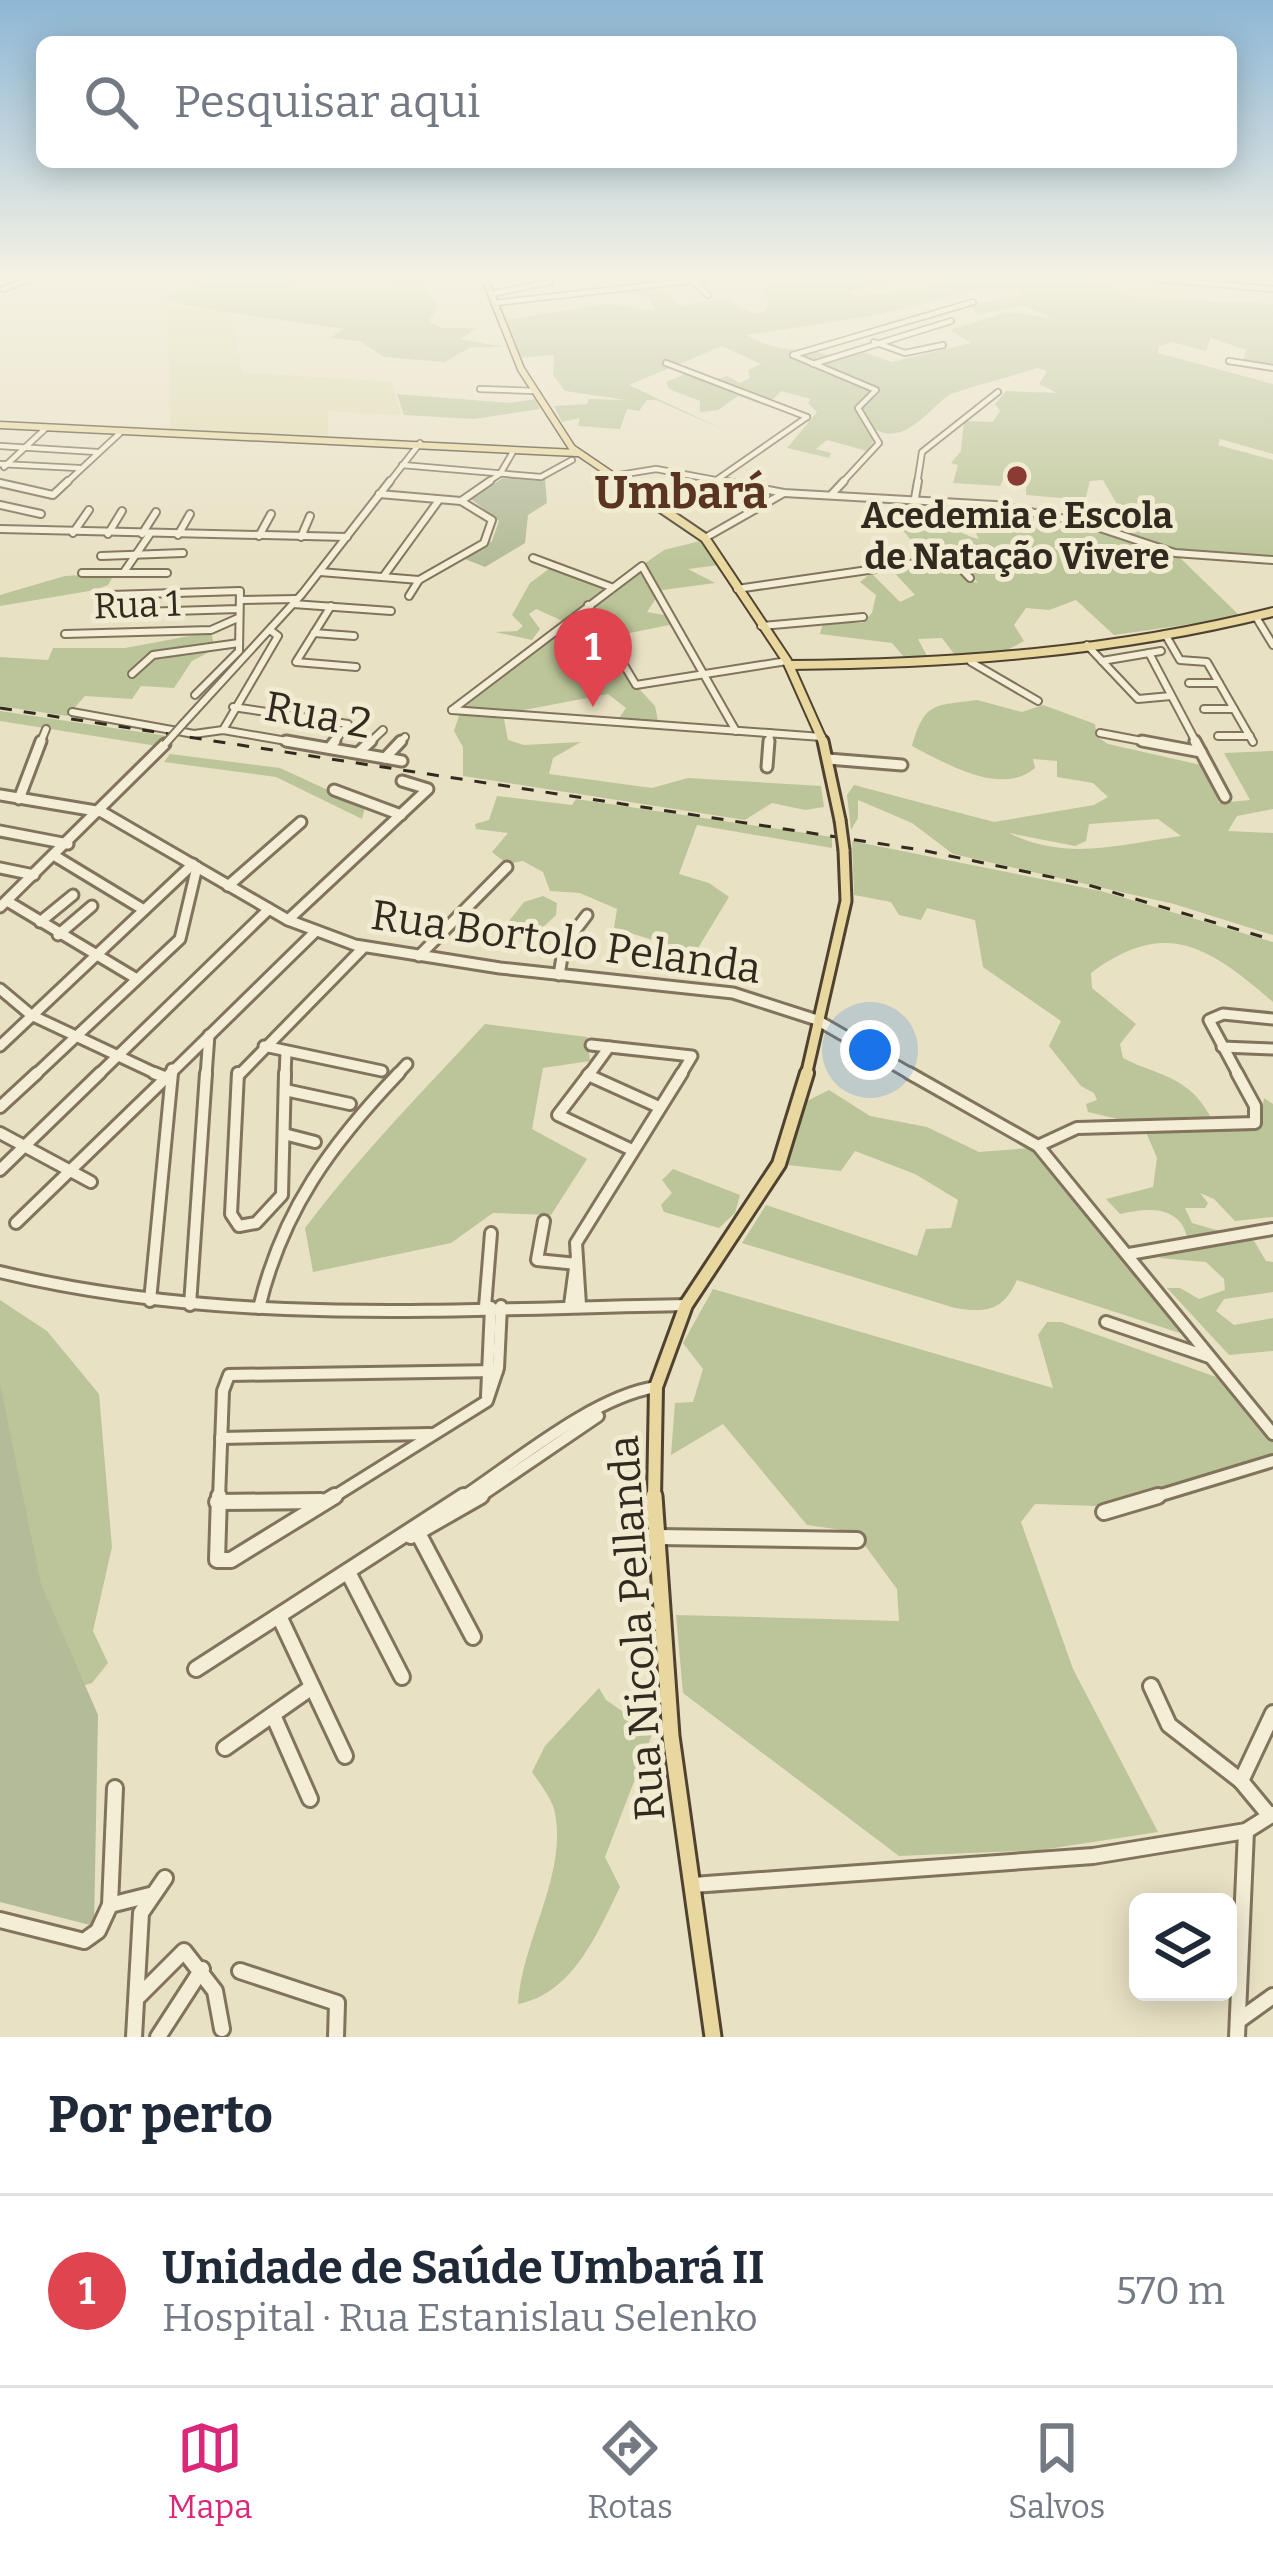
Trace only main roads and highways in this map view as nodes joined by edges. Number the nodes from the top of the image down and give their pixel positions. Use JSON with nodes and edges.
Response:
{"nodes":[{"id":1,"x":526,"y":374,"type":"edge"},
{"id":2,"x":0,"y":425,"type":"edge"},
{"id":3,"x":574,"y":457,"type":"junction"},
{"id":4,"x":1273,"y":612,"type":"edge"},
{"id":5,"x":788,"y":663,"type":"junction"},
{"id":6,"x":712,"y":2037,"type":"edge"}],
"edges":[{"from":1,"to":3,"type":"main road"},
{"from":2,"to":3,"type":"main road"},
{"from":3,"to":5,"type":"main road","name":"Rua Nicola Pellanda"},
{"from":4,"to":5,"type":"main road"},
{"from":5,"to":6,"type":"main road","name":"Rua Nicola Pellanda","bridge":true}]}
